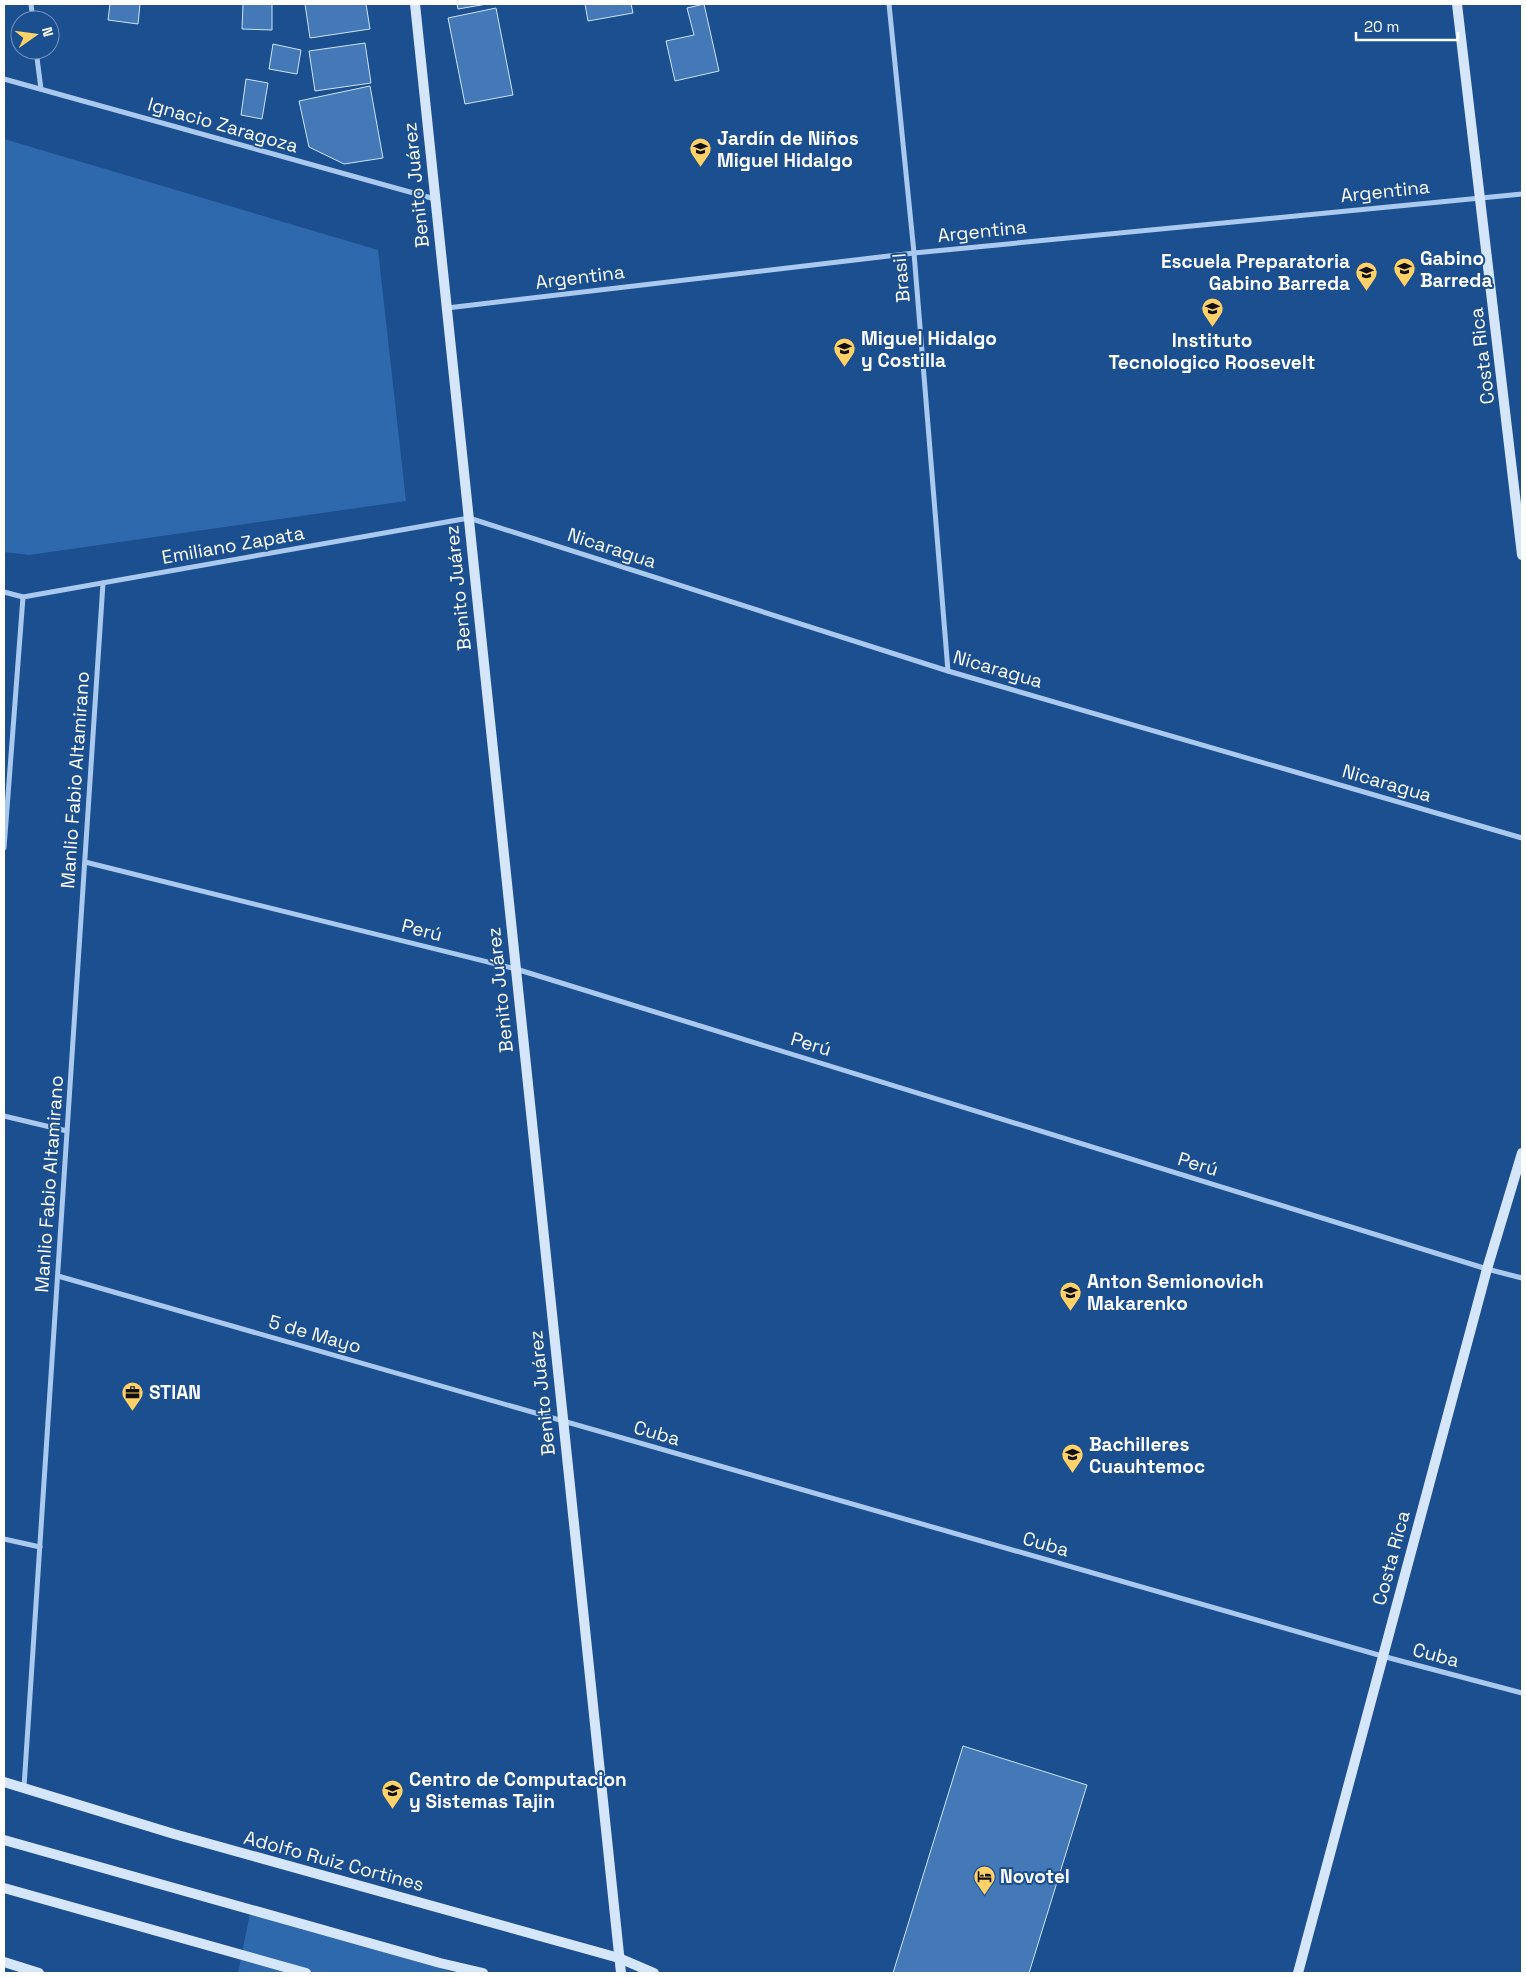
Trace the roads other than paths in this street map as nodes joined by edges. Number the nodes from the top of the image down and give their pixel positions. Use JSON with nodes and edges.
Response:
{"nodes":[{"id":1,"x":415,"y":4,"type":"edge"},
{"id":2,"x":889,"y":4,"type":"edge"},
{"id":3,"x":1457,"y":4,"type":"edge"},
{"id":4,"x":37,"y":60,"type":"edge"},
{"id":5,"x":4,"y":78,"type":"edge"},
{"id":6,"x":41,"y":89,"type":"junction"},
{"id":7,"x":1522,"y":194,"type":"edge"},
{"id":8,"x":1481,"y":196,"type":"junction"},
{"id":9,"x":435,"y":199,"type":"junction"},
{"id":10,"x":914,"y":253,"type":"junction"},
{"id":11,"x":446,"y":308,"type":"junction"},
{"id":12,"x":469,"y":518,"type":"junction"},
{"id":13,"x":1522,"y":555,"type":"edge"},
{"id":14,"x":103,"y":583,"type":"junction"},
{"id":15,"x":4,"y":592,"type":"edge"},
{"id":16,"x":24,"y":597,"type":"junction"},
{"id":17,"x":948,"y":671,"type":"junction"},
{"id":18,"x":1522,"y":838,"type":"edge"},
{"id":19,"x":4,"y":848,"type":"edge"},
{"id":20,"x":85,"y":862,"type":"junction"},
{"id":21,"x":516,"y":968,"type":"junction"},
{"id":22,"x":4,"y":1116,"type":"edge"},
{"id":23,"x":67,"y":1131,"type":"junction"},
{"id":24,"x":1522,"y":1153,"type":"edge"},
{"id":25,"x":1487,"y":1269,"type":"junction"},
{"id":26,"x":58,"y":1276,"type":"junction"},
{"id":27,"x":1522,"y":1278,"type":"edge"},
{"id":28,"x":563,"y":1421,"type":"junction"},
{"id":29,"x":4,"y":1539,"type":"edge"},
{"id":30,"x":40,"y":1547,"type":"junction"},
{"id":31,"x":1382,"y":1656,"type":"junction"},
{"id":32,"x":1522,"y":1693,"type":"edge"},
{"id":33,"x":4,"y":1782,"type":"edge"},
{"id":34,"x":24,"y":1788,"type":"junction"},
{"id":35,"x":4,"y":1840,"type":"edge"},
{"id":36,"x":4,"y":1888,"type":"edge"},
{"id":37,"x":619,"y":1958,"type":"junction"},
{"id":38,"x":4,"y":1962,"type":"edge"},
{"id":39,"x":39,"y":1973,"type":"edge"},
{"id":40,"x":306,"y":1973,"type":"edge"},
{"id":41,"x":483,"y":1973,"type":"edge"},
{"id":42,"x":621,"y":1973,"type":"edge"},
{"id":43,"x":654,"y":1973,"type":"edge"},
{"id":44,"x":1298,"y":1973,"type":"edge"}],
"edges":[{"from":1,"to":9,"type":"street","name":"Benito Juárez"},
{"from":2,"to":10,"type":"street","name":"Brasil"},
{"from":3,"to":8,"type":"street","name":"Costa Rica"},
{"from":4,"to":6,"type":"street"},
{"from":5,"to":6,"type":"street","name":"Ignacio Zaragoza"},
{"from":6,"to":9,"type":"street","name":"Ignacio Zaragoza"},
{"from":7,"to":8,"type":"street","name":"Argentina"},
{"from":8,"to":10,"type":"street","name":"Argentina"},
{"from":8,"to":13,"type":"street","name":"Costa Rica"},
{"from":9,"to":11,"type":"street","name":"Benito Juárez"},
{"from":10,"to":11,"type":"street","name":"Argentina"},
{"from":10,"to":17,"type":"street","name":"Brasil"},
{"from":11,"to":12,"type":"street","name":"Benito Juárez"},
{"from":12,"to":14,"type":"street","name":"Emiliano Zapata"},
{"from":12,"to":17,"type":"street","name":"Nicaragua"},
{"from":12,"to":21,"type":"street","name":"Benito Juárez"},
{"from":14,"to":16,"type":"street","name":"Emiliano Zapata"},
{"from":14,"to":20,"type":"street","name":"Manlio Fabio Altamirano"},
{"from":15,"to":16,"type":"street","name":"Emiliano Zapata"},
{"from":16,"to":19,"type":"street"},
{"from":17,"to":18,"type":"street","name":"Nicaragua"},
{"from":20,"to":21,"type":"street","name":"Perú"},
{"from":20,"to":23,"type":"street","name":"Manlio Fabio Altamirano"},
{"from":21,"to":25,"type":"street","name":"Perú"},
{"from":21,"to":28,"type":"street","name":"Benito Juárez"},
{"from":22,"to":23,"type":"street"},
{"from":23,"to":26,"type":"street","name":"Manlio Fabio Altamirano"},
{"from":24,"to":25,"type":"street","name":"Costa Rica"},
{"from":25,"to":27,"type":"street","name":"Perú"},
{"from":25,"to":31,"type":"street","name":"Costa Rica"},
{"from":26,"to":28,"type":"street","name":"5 de Mayo"},
{"from":26,"to":30,"type":"street","name":"Manlio Fabio Altamirano"},
{"from":28,"to":31,"type":"street","name":"Cuba"},
{"from":28,"to":37,"type":"street","name":"Benito Juárez"},
{"from":29,"to":30,"type":"street"},
{"from":30,"to":34,"type":"street","name":"Manlio Fabio Altamirano"},
{"from":31,"to":32,"type":"street","name":"Cuba"},
{"from":31,"to":44,"type":"street","name":"Costa Rica"},
{"from":33,"to":34,"type":"street","name":"Adolfo Ruiz Cortines"},
{"from":34,"to":37,"type":"street","name":"Adolfo Ruiz Cortines"},
{"from":35,"to":41,"type":"street"},
{"from":36,"to":40,"type":"street"},
{"from":37,"to":42,"type":"street","name":"Benito Juárez"},
{"from":37,"to":43,"type":"street","name":"Adolfo Ruiz Cortines"},
{"from":38,"to":39,"type":"street"}]}
